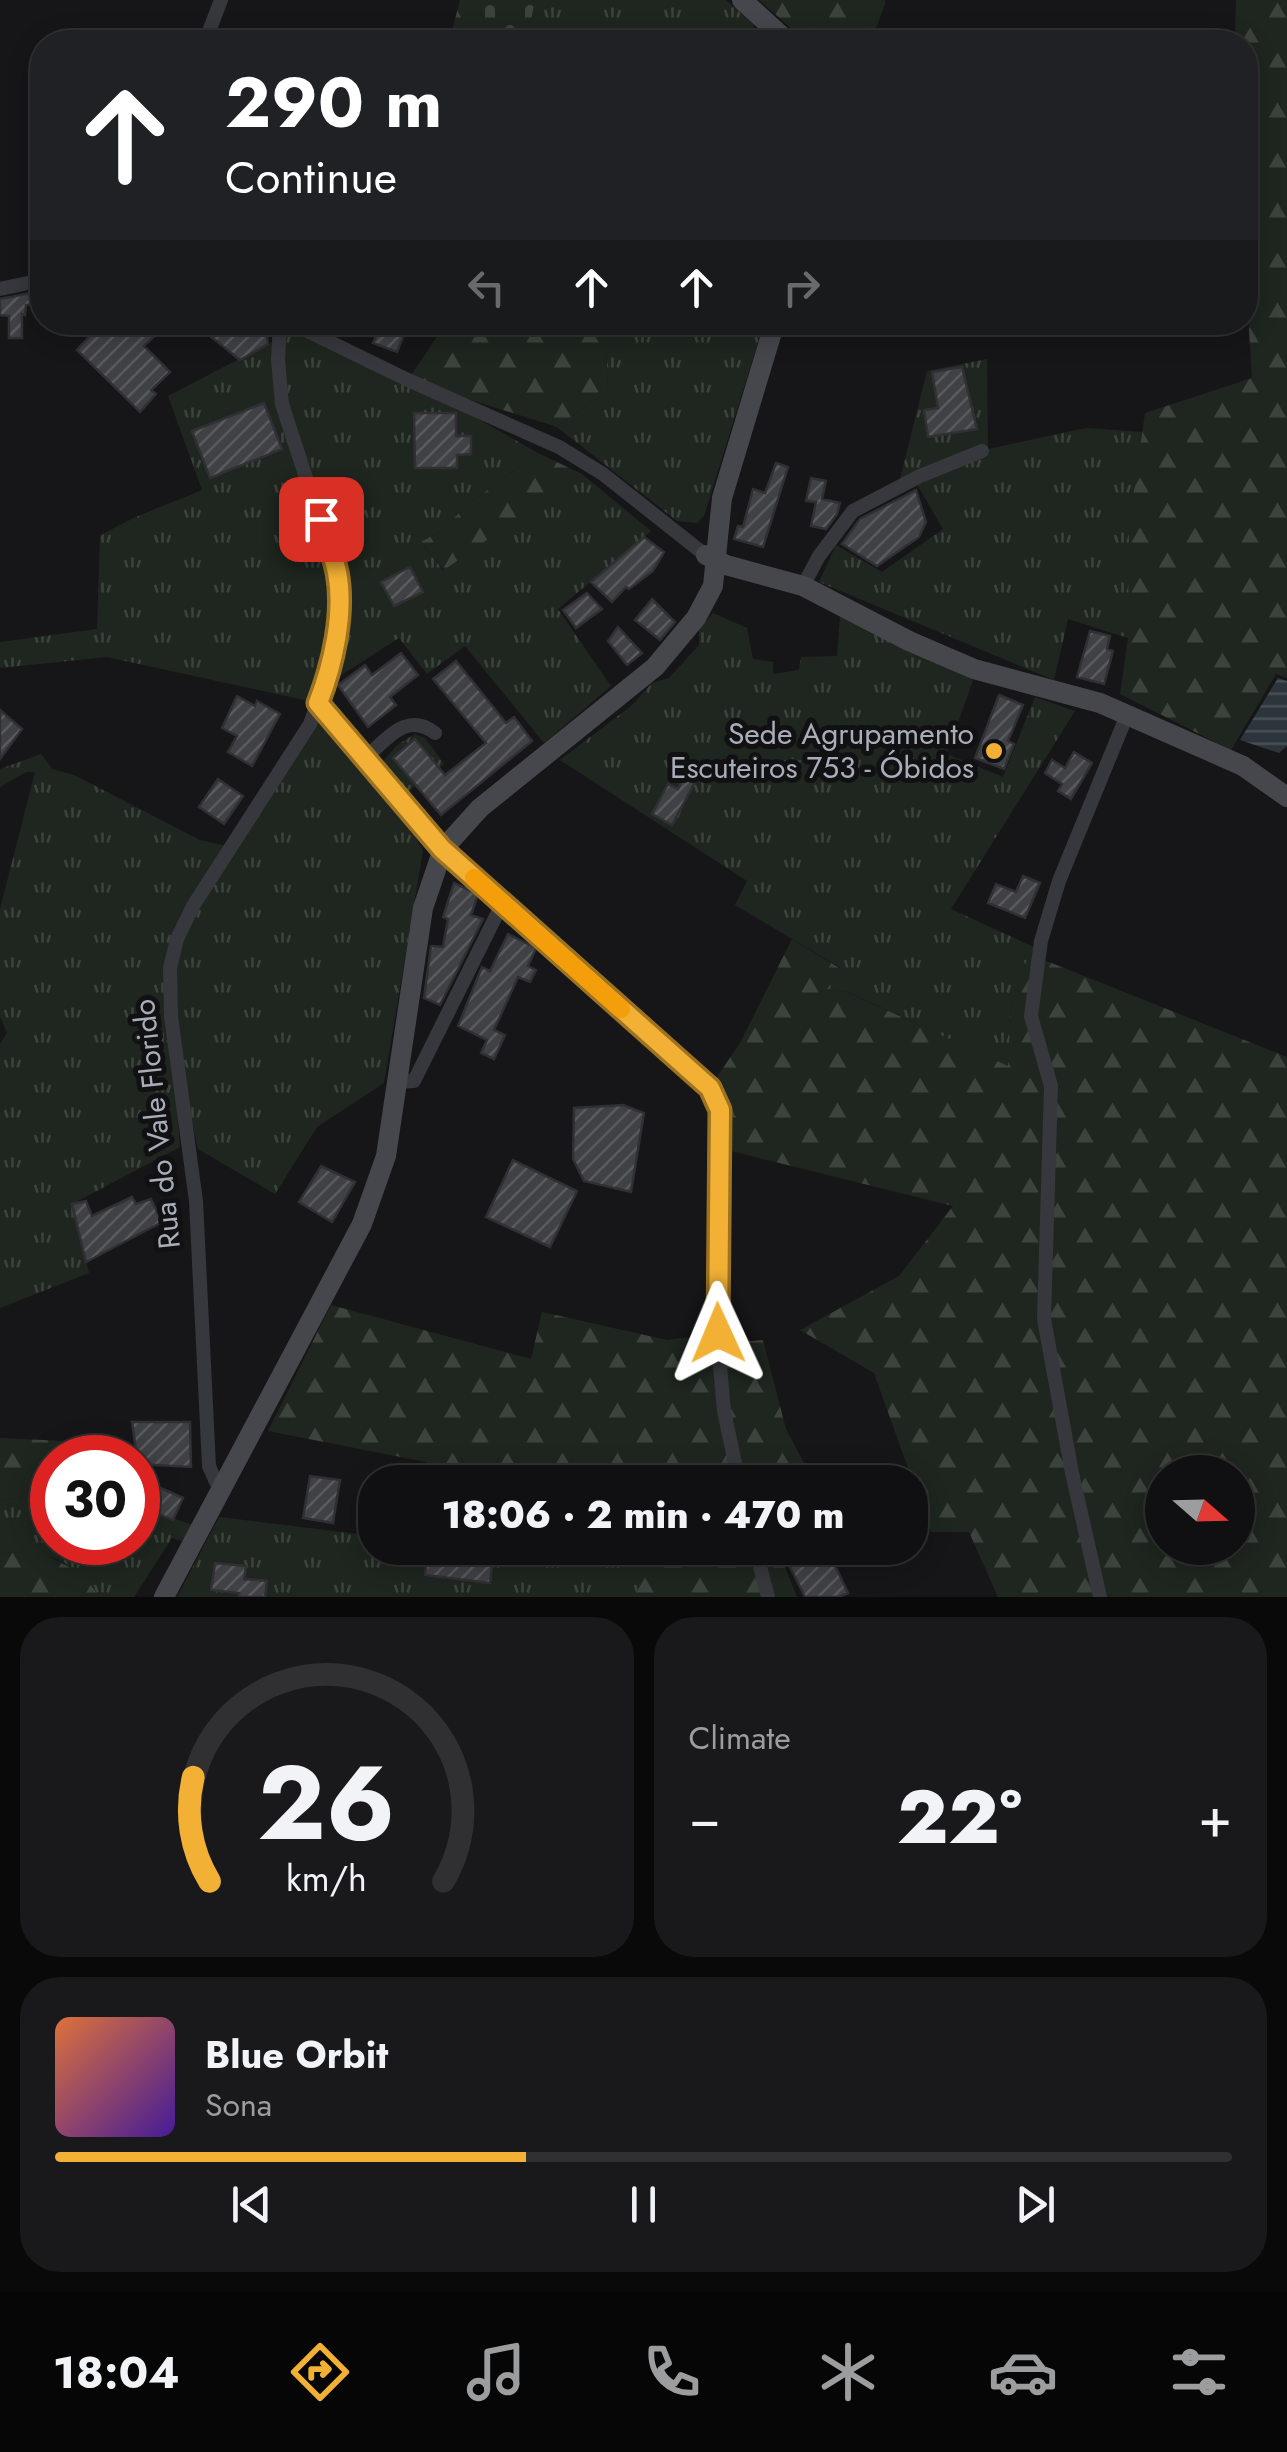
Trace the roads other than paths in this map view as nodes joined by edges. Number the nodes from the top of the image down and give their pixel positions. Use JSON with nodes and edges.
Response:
{"nodes":[{"id":1,"x":221,"y":0,"type":"edge"},
{"id":2,"x":742,"y":0,"type":"edge"},
{"id":3,"x":210,"y":30,"type":"edge"},
{"id":4,"x":775,"y":30,"type":"edge"},
{"id":5,"x":30,"y":283,"type":"edge"},
{"id":6,"x":0,"y":289,"type":"edge"},
{"id":7,"x":279,"y":335,"type":"edge"},
{"id":8,"x":316,"y":335,"type":"edge"},
{"id":9,"x":771,"y":335,"type":"edge"},
{"id":10,"x":982,"y":450,"type":"dead end"},
{"id":11,"x":710,"y":557,"type":"junction"},
{"id":12,"x":804,"y":586,"type":"junction"},
{"id":13,"x":318,"y":703,"type":"junction"},
{"id":14,"x":1127,"y":715,"type":"junction"},
{"id":15,"x":435,"y":733,"type":"dead end"},
{"id":16,"x":365,"y":758,"type":"junction"},
{"id":17,"x":1287,"y":797,"type":"edge"},
{"id":18,"x":442,"y":849,"type":"junction"},
{"id":19,"x":502,"y":904,"type":"junction"},
{"id":20,"x":398,"y":1082,"type":"junction"},
{"id":21,"x":736,"y":1465,"type":"edge"},
{"id":22,"x":224,"y":1486,"type":"junction"},
{"id":23,"x":759,"y":1565,"type":"edge"},
{"id":24,"x":164,"y":1597,"type":"edge"},
{"id":25,"x":768,"y":1597,"type":"edge"},
{"id":26,"x":1100,"y":1597,"type":"edge"}],
"edges":[{"from":1,"to":3,"type":"street"},
{"from":2,"to":4,"type":"street"},
{"from":5,"to":6,"type":"street"},
{"from":7,"to":13,"type":"street","name":"Rua do Vale Florido"},
{"from":8,"to":11,"type":"street"},
{"from":9,"to":11,"type":"street"},
{"from":10,"to":12,"type":"street"},
{"from":11,"to":12,"type":"street"},
{"from":11,"to":18,"type":"street"},
{"from":12,"to":14,"type":"street"},
{"from":13,"to":16,"type":"street"},
{"from":13,"to":22,"type":"street","name":"Rua do Vale Florido"},
{"from":14,"to":17,"type":"street"},
{"from":14,"to":26,"type":"street"},
{"from":15,"to":16,"type":"street"},
{"from":16,"to":18,"type":"street"},
{"from":18,"to":19,"type":"street"},
{"from":18,"to":20,"type":"street"},
{"from":19,"to":20,"type":"street"},
{"from":19,"to":21,"type":"street"},
{"from":20,"to":22,"type":"street"},
{"from":22,"to":24,"type":"street"},
{"from":23,"to":25,"type":"street"}]}
